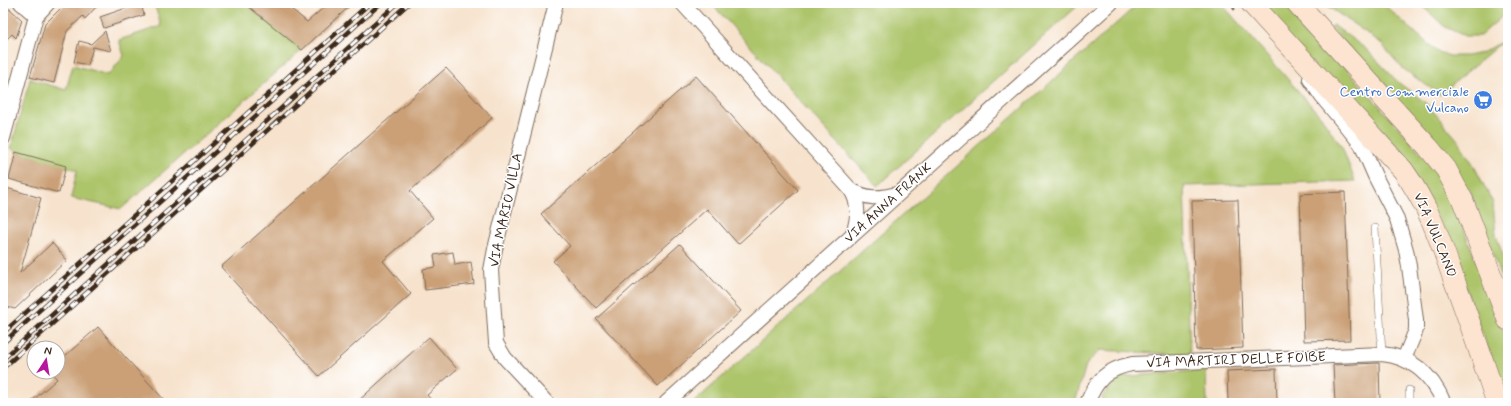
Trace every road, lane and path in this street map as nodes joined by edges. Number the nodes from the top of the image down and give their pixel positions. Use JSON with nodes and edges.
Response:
{"nodes":[{"id":1,"x":21,"y":3,"type":"edge"},
{"id":2,"x":48,"y":3,"type":"edge"},
{"id":3,"x":556,"y":3,"type":"edge"},
{"id":4,"x":682,"y":3,"type":"edge"},
{"id":5,"x":1111,"y":3,"type":"edge"},
{"id":6,"x":1251,"y":3,"type":"edge"},
{"id":7,"x":1297,"y":3,"type":"edge"},
{"id":8,"x":36,"y":16,"type":"junction"},
{"id":9,"x":1301,"y":58,"type":"junction"},
{"id":10,"x":3,"y":138,"type":"edge"},
{"id":11,"x":851,"y":190,"type":"junction"},
{"id":12,"x":899,"y":193,"type":"junction"},
{"id":13,"x":1375,"y":228,"type":"dead end"},
{"id":14,"x":853,"y":234,"type":"junction"},
{"id":15,"x":1508,"y":320,"type":"edge"},
{"id":16,"x":1382,"y":354,"type":"junction"},
{"id":17,"x":1404,"y":359,"type":"junction"},
{"id":18,"x":1409,"y":390,"type":"dead end"},
{"id":19,"x":546,"y":403,"type":"edge"},
{"id":20,"x":666,"y":403,"type":"edge"},
{"id":21,"x":1088,"y":403,"type":"edge"},
{"id":22,"x":1409,"y":403,"type":"edge"},
{"id":23,"x":1444,"y":403,"type":"edge"},
{"id":24,"x":1497,"y":403,"type":"edge"}],
"edges":[{"from":1,"to":8,"type":"street"},
{"from":2,"to":8,"type":"street"},
{"from":3,"to":19,"type":"street","name":"VIA MARIO VILLA"},
{"from":4,"to":11,"type":"street"},
{"from":5,"to":12,"type":"street","name":"VIA ANNA FRANK"},
{"from":6,"to":9,"type":"main road","name":"VIA VULCANO"},
{"from":7,"to":15,"type":"main road"},
{"from":8,"to":10,"type":"street"},
{"from":9,"to":17,"type":"street"},
{"from":9,"to":24,"type":"main road","name":"VIA VULCANO"},
{"from":11,"to":12,"type":"street"},
{"from":11,"to":14,"type":"street"},
{"from":12,"to":14,"type":"street","name":"VIA ANNA FRANK"},
{"from":13,"to":16,"type":"lane"},
{"from":14,"to":20,"type":"street","name":"VIA ANNA FRANK"},
{"from":16,"to":17,"type":"street","name":"VIA MARTIRI DELLE FOIBE"},
{"from":16,"to":21,"type":"street","name":"VIA MARTIRI DELLE FOIBE"},
{"from":17,"to":23,"type":"street","name":"VIA MARTIRI DELLE FOIBE"},
{"from":18,"to":22,"type":"lane"}]}
